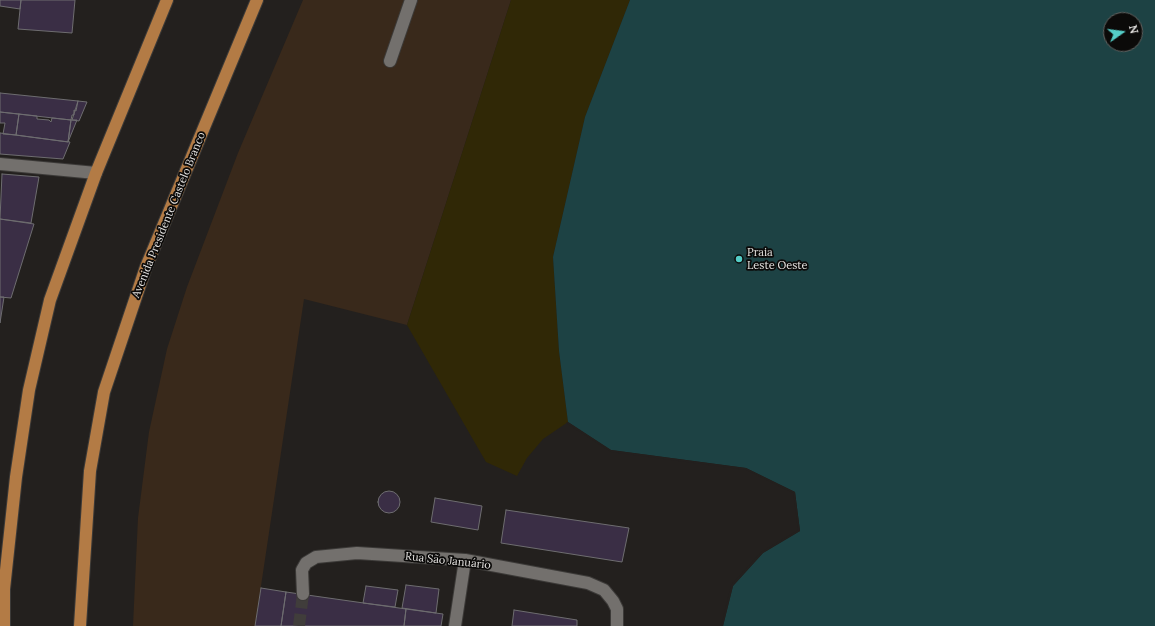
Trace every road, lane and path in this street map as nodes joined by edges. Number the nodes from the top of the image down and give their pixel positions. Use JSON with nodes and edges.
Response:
{"nodes":[{"id":1,"x":167,"y":0,"type":"edge"},
{"id":2,"x":257,"y":0,"type":"edge"},
{"id":3,"x":411,"y":0,"type":"edge"},
{"id":4,"x":390,"y":61,"type":"dead end"},
{"id":5,"x":0,"y":164,"type":"edge"},
{"id":6,"x":96,"y":173,"type":"junction"},
{"id":7,"x":465,"y":560,"type":"junction"},
{"id":8,"x":303,"y":594,"type":"tunnel mouth"},
{"id":9,"x":4,"y":626,"type":"edge"},
{"id":10,"x":80,"y":626,"type":"edge"},
{"id":11,"x":455,"y":626,"type":"edge"},
{"id":12,"x":617,"y":626,"type":"edge"}],
"edges":[{"from":1,"to":6,"type":"main road"},
{"from":2,"to":10,"type":"main road","name":"Avenida Presidente Castelo Branco"},
{"from":3,"to":4,"type":"street"},
{"from":5,"to":6,"type":"street"},
{"from":6,"to":9,"type":"main road"},
{"from":7,"to":8,"type":"street","name":"Rua São Januário"},
{"from":7,"to":11,"type":"street"},
{"from":7,"to":12,"type":"street","name":"Rua São Januário"}]}
